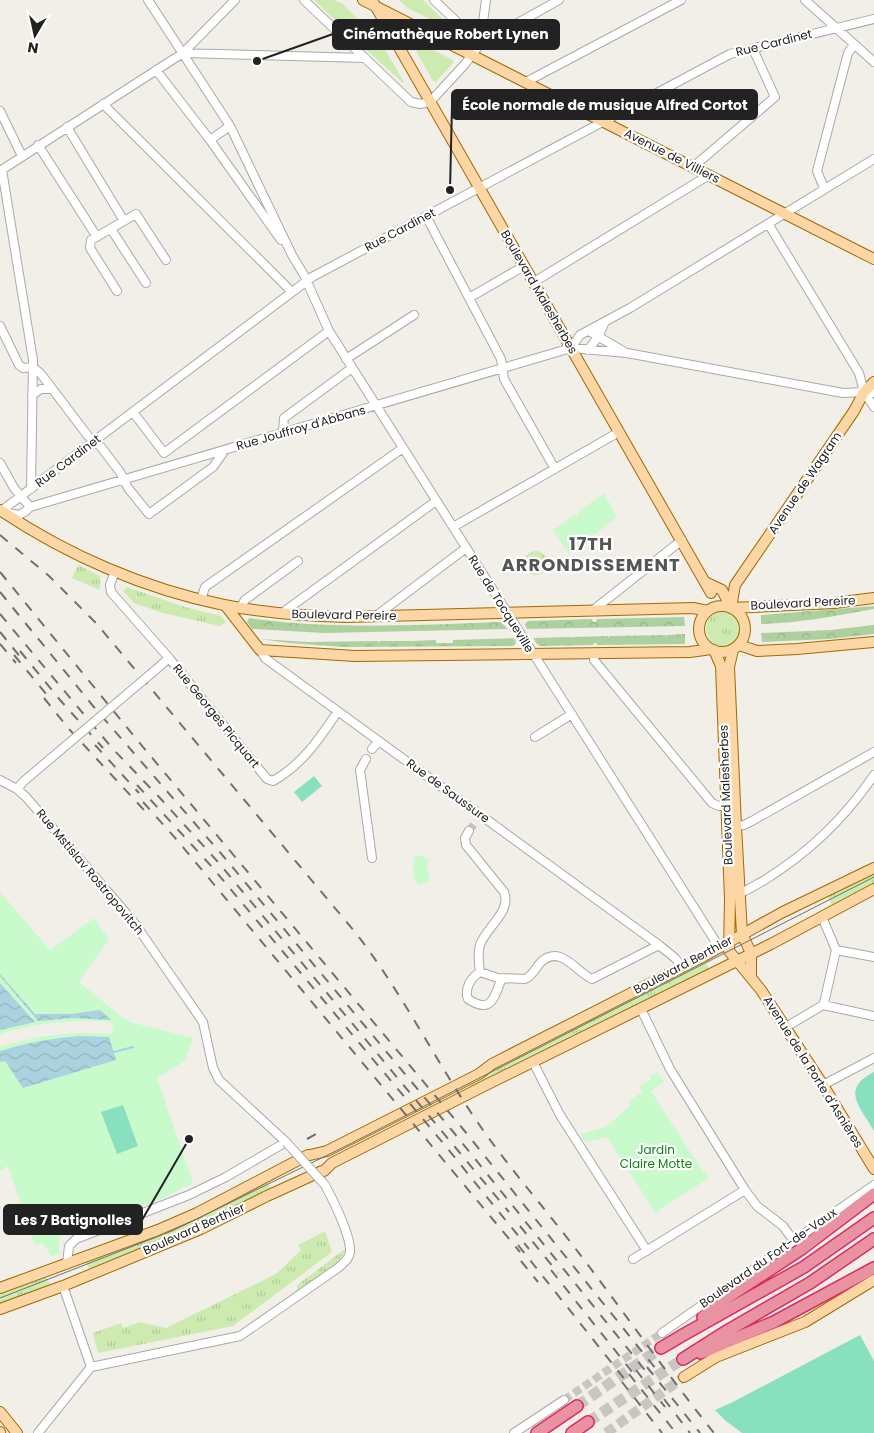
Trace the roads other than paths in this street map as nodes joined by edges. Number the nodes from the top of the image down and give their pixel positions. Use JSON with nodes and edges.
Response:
{"nodes":[{"id":1,"x":148,"y":0,"type":"edge"},
{"id":2,"x":235,"y":0,"type":"edge"},
{"id":3,"x":304,"y":0,"type":"edge"},
{"id":4,"x":362,"y":0,"type":"edge"},
{"id":5,"x":434,"y":0,"type":"edge"},
{"id":6,"x":486,"y":0,"type":"edge"},
{"id":7,"x":559,"y":0,"type":"edge"},
{"id":8,"x":682,"y":0,"type":"edge"},
{"id":9,"x":805,"y":0,"type":"edge"},
{"id":10,"x":374,"y":3,"type":"edge"},
{"id":11,"x":874,"y":19,"type":"edge"},
{"id":12,"x":836,"y":28,"type":"junction"},
{"id":13,"x":480,"y":44,"type":"junction"},
{"id":14,"x":854,"y":45,"type":"junction"},
{"id":15,"x":753,"y":50,"type":"junction"},
{"id":16,"x":183,"y":53,"type":"junction"},
{"id":17,"x":472,"y":55,"type":"junction"},
{"id":18,"x":365,"y":58,"type":"junction"},
{"id":19,"x":874,"y":62,"type":"edge"},
{"id":20,"x":156,"y":70,"type":"junction"},
{"id":21,"x":526,"y":82,"type":"junction"},
{"id":22,"x":430,"y":102,"type":"junction"},
{"id":23,"x":103,"y":104,"type":"junction"},
{"id":24,"x":0,"y":111,"type":"edge"},
{"id":25,"x":603,"y":122,"type":"junction"},
{"id":26,"x":230,"y":126,"type":"junction"},
{"id":27,"x":66,"y":127,"type":"junction"},
{"id":28,"x":210,"y":140,"type":"junction"},
{"id":29,"x":38,"y":145,"type":"junction"},
{"id":30,"x":22,"y":156,"type":"junction"},
{"id":31,"x":874,"y":160,"type":"edge"},
{"id":32,"x":693,"y":167,"type":"junction"},
{"id":33,"x":1,"y":170,"type":"edge"},
{"id":34,"x":709,"y":175,"type":"junction"},
{"id":35,"x":479,"y":188,"type":"junction"},
{"id":36,"x":824,"y":188,"type":"junction"},
{"id":37,"x":784,"y":213,"type":"junction"},
{"id":38,"x":426,"y":216,"type":"junction"},
{"id":39,"x":124,"y":222,"type":"junction"},
{"id":40,"x":769,"y":225,"type":"junction"},
{"id":41,"x":111,"y":229,"type":"junction"},
{"id":42,"x":97,"y":237,"type":"junction"},
{"id":43,"x":292,"y":256,"type":"junction"},
{"id":44,"x":874,"y":259,"type":"edge"},
{"id":45,"x":166,"y":260,"type":"dead end"},
{"id":46,"x":524,"y":266,"type":"junction"},
{"id":47,"x":306,"y":281,"type":"junction"},
{"id":48,"x":146,"y":282,"type":"dead end"},
{"id":49,"x":534,"y":282,"type":"junction"},
{"id":50,"x":118,"y":291,"type":"dead end"},
{"id":51,"x":291,"y":292,"type":"junction"},
{"id":52,"x":469,"y":298,"type":"junction"},
{"id":53,"x":414,"y":315,"type":"dead end"},
{"id":54,"x":605,"y":322,"type":"junction"},
{"id":55,"x":0,"y":326,"type":"edge"},
{"id":56,"x":589,"y":331,"type":"junction"},
{"id":57,"x":329,"y":332,"type":"junction"},
{"id":58,"x":598,"y":337,"type":"junction"},
{"id":59,"x":571,"y":348,"type":"junction"},
{"id":60,"x":588,"y":350,"type":"junction"},
{"id":61,"x":627,"y":353,"type":"junction"},
{"id":62,"x":346,"y":359,"type":"junction"},
{"id":63,"x":33,"y":367,"type":"junction"},
{"id":64,"x":352,"y":368,"type":"junction"},
{"id":65,"x":503,"y":368,"type":"junction"},
{"id":66,"x":874,"y":382,"type":"edge"},
{"id":67,"x":51,"y":389,"type":"junction"},
{"id":68,"x":869,"y":392,"type":"edge"},
{"id":69,"x":32,"y":395,"type":"junction"},
{"id":70,"x":376,"y":406,"type":"junction"},
{"id":71,"x":874,"y":407,"type":"edge"},
{"id":72,"x":133,"y":412,"type":"junction"},
{"id":73,"x":283,"y":432,"type":"junction"},
{"id":74,"x":619,"y":432,"type":"junction"},
{"id":75,"x":94,"y":441,"type":"junction"},
{"id":76,"x":402,"y":448,"type":"junction"},
{"id":77,"x":225,"y":450,"type":"junction"},
{"id":78,"x":0,"y":464,"type":"edge"},
{"id":79,"x":555,"y":469,"type":"junction"},
{"id":80,"x":124,"y":480,"type":"junction"},
{"id":81,"x":30,"y":489,"type":"junction"},
{"id":82,"x":22,"y":496,"type":"junction"},
{"id":83,"x":436,"y":501,"type":"junction"},
{"id":84,"x":30,"y":507,"type":"junction"},
{"id":85,"x":0,"y":511,"type":"edge"},
{"id":86,"x":453,"y":527,"type":"junction"},
{"id":87,"x":682,"y":540,"type":"junction"},
{"id":88,"x":466,"y":548,"type":"junction"},
{"id":89,"x":298,"y":561,"type":"dead end"},
{"id":90,"x":115,"y":571,"type":"junction"},
{"id":91,"x":706,"y":583,"type":"junction"},
{"id":92,"x":735,"y":585,"type":"junction"},
{"id":93,"x":722,"y":590,"type":"junction"},
{"id":94,"x":712,"y":594,"type":"junction"},
{"id":95,"x":874,"y":598,"type":"edge"},
{"id":96,"x":201,"y":600,"type":"junction"},
{"id":97,"x":225,"y":605,"type":"junction"},
{"id":98,"x":240,"y":608,"type":"junction"},
{"id":99,"x":731,"y":608,"type":"junction"},
{"id":100,"x":592,"y":611,"type":"junction"},
{"id":101,"x":708,"y":611,"type":"junction"},
{"id":102,"x":282,"y":613,"type":"junction"},
{"id":103,"x":508,"y":613,"type":"junction"},
{"id":104,"x":374,"y":617,"type":"junction"},
{"id":105,"x":874,"y":642,"type":"edge"},
{"id":106,"x":736,"y":647,"type":"junction"},
{"id":107,"x":260,"y":650,"type":"junction"},
{"id":108,"x":712,"y":650,"type":"junction"},
{"id":109,"x":594,"y":653,"type":"junction"},
{"id":110,"x":533,"y":654,"type":"junction"},
{"id":111,"x":169,"y":658,"type":"junction"},
{"id":112,"x":338,"y":711,"type":"junction"},
{"id":113,"x":572,"y":714,"type":"junction"},
{"id":114,"x":535,"y":737,"type":"dead end"},
{"id":115,"x":379,"y":741,"type":"junction"},
{"id":116,"x":372,"y":750,"type":"dead end"},
{"id":117,"x":874,"y":752,"type":"edge"},
{"id":118,"x":366,"y":758,"type":"dead end"},
{"id":119,"x":874,"y":775,"type":"edge"},
{"id":120,"x":0,"y":780,"type":"edge"},
{"id":121,"x":17,"y":790,"type":"junction"},
{"id":122,"x":726,"y":806,"type":"junction"},
{"id":123,"x":731,"y":826,"type":"junction"},
{"id":124,"x":469,"y":832,"type":"dead end"},
{"id":125,"x":372,"y":858,"type":"dead end"},
{"id":126,"x":874,"y":868,"type":"edge"},
{"id":127,"x":874,"y":889,"type":"edge"},
{"id":128,"x":738,"y":893,"type":"junction"},
{"id":129,"x":822,"y":917,"type":"junction"},
{"id":130,"x":742,"y":934,"type":"junction"},
{"id":131,"x":723,"y":944,"type":"junction"},
{"id":132,"x":659,"y":946,"type":"junction"},
{"id":133,"x":836,"y":950,"type":"junction"},
{"id":134,"x":751,"y":953,"type":"junction"},
{"id":135,"x":874,"y":957,"type":"edge"},
{"id":136,"x":736,"y":961,"type":"junction"},
{"id":137,"x":682,"y":967,"type":"junction"},
{"id":138,"x":480,"y":972,"type":"junction"},
{"id":139,"x":751,"y":976,"type":"junction"},
{"id":140,"x":502,"y":978,"type":"junction"},
{"id":141,"x":823,"y":1005,"type":"junction"},
{"id":142,"x":641,"y":1009,"type":"junction"},
{"id":143,"x":874,"y":1016,"type":"edge"},
{"id":144,"x":786,"y":1027,"type":"junction"},
{"id":145,"x":874,"y":1058,"type":"edge"},
{"id":146,"x":533,"y":1062,"type":"junction"},
{"id":147,"x":823,"y":1084,"type":"junction"},
{"id":148,"x":286,"y":1142,"type":"junction"},
{"id":149,"x":874,"y":1169,"type":"edge"},
{"id":150,"x":874,"y":1185,"type":"edge"},
{"id":151,"x":745,"y":1190,"type":"junction"},
{"id":152,"x":874,"y":1194,"type":"edge"},
{"id":153,"x":874,"y":1218,"type":"edge"},
{"id":154,"x":874,"y":1239,"type":"edge"},
{"id":155,"x":793,"y":1240,"type":"junction"},
{"id":156,"x":647,"y":1251,"type":"junction"},
{"id":157,"x":633,"y":1260,"type":"dead end"},
{"id":158,"x":66,"y":1263,"type":"junction"},
{"id":159,"x":874,"y":1268,"type":"edge"},
{"id":160,"x":874,"y":1280,"type":"edge"},
{"id":161,"x":63,"y":1286,"type":"junction"},
{"id":162,"x":0,"y":1288,"type":"edge"},
{"id":163,"x":0,"y":1309,"type":"edge"},
{"id":164,"x":662,"y":1332,"type":"tunnel mouth"},
{"id":165,"x":683,"y":1335,"type":"junction"},
{"id":166,"x":661,"y":1348,"type":"tunnel mouth"},
{"id":167,"x":91,"y":1367,"type":"junction"},
{"id":168,"x":684,"y":1378,"type":"tunnel mouth"},
{"id":169,"x":564,"y":1400,"type":"tunnel mouth"},
{"id":170,"x":577,"y":1406,"type":"tunnel mouth"},
{"id":171,"x":0,"y":1412,"type":"edge"},
{"id":172,"x":588,"y":1422,"type":"tunnel mouth"},
{"id":173,"x":17,"y":1433,"type":"edge"},
{"id":174,"x":38,"y":1433,"type":"edge"},
{"id":175,"x":514,"y":1433,"type":"edge"},
{"id":176,"x":537,"y":1433,"type":"edge"},
{"id":177,"x":572,"y":1433,"type":"edge"}],
"edges":[{"from":1,"to":16,"type":"street","name":"Rue de Tocqueville"},
{"from":2,"to":16,"type":"street"},
{"from":3,"to":18,"type":"street"},
{"from":4,"to":10,"type":"main road","name":"Avenue de Villiers"},
{"from":5,"to":13,"type":"street"},
{"from":6,"to":13,"type":"street"},
{"from":7,"to":13,"type":"street"},
{"from":8,"to":21,"type":"street"},
{"from":9,"to":12,"type":"street"},
{"from":10,"to":17,"type":"main road","name":"Avenue de Villiers"},
{"from":10,"to":22,"type":"main road","name":"Boulevard Malesherbes"},
{"from":11,"to":12,"type":"street","name":"Rue Cardinet"},
{"from":12,"to":14,"type":"street"},
{"from":12,"to":15,"type":"street","name":"Rue Cardinet"},
{"from":13,"to":17,"type":"street"},
{"from":14,"to":19,"type":"street"},
{"from":14,"to":36,"type":"street"},
{"from":15,"to":25,"type":"street","name":"Rue Cardinet"},
{"from":15,"to":32,"type":"street"},
{"from":16,"to":18,"type":"street"},
{"from":16,"to":20,"type":"street"},
{"from":16,"to":26,"type":"street","name":"Rue de Tocqueville"},
{"from":17,"to":21,"type":"main road","name":"Avenue de Villiers"},
{"from":17,"to":22,"type":"street"},
{"from":18,"to":22,"type":"street"},
{"from":20,"to":23,"type":"street"},
{"from":20,"to":28,"type":"street","name":"Rue de Tocqueville"},
{"from":21,"to":25,"type":"main road","name":"Avenue de Villiers"},
{"from":22,"to":35,"type":"main road","name":"Boulevard Malesherbes"},
{"from":23,"to":27,"type":"street"},
{"from":23,"to":51,"type":"street"},
{"from":24,"to":30,"type":"street"},
{"from":25,"to":32,"type":"main road","name":"Avenue de Villiers"},
{"from":25,"to":35,"type":"street","name":"Rue Cardinet"},
{"from":26,"to":28,"type":"street"},
{"from":26,"to":43,"type":"street","name":"Rue de Tocqueville"},
{"from":27,"to":29,"type":"street"},
{"from":27,"to":39,"type":"street"},
{"from":28,"to":43,"type":"street","name":"Rue de Tocqueville"},
{"from":29,"to":30,"type":"street"},
{"from":29,"to":42,"type":"street"},
{"from":30,"to":33,"type":"street"},
{"from":31,"to":36,"type":"street","name":"Rue Jouffroy d'Abbans"},
{"from":32,"to":34,"type":"main road","name":"Avenue de Villiers"},
{"from":33,"to":63,"type":"street"},
{"from":34,"to":37,"type":"main road","name":"Avenue de Villiers"},
{"from":34,"to":49,"type":"street"},
{"from":35,"to":38,"type":"street","name":"Rue Cardinet"},
{"from":35,"to":46,"type":"main road","name":"Boulevard Malesherbes"},
{"from":36,"to":37,"type":"street","name":"Rue Jouffroy d'Abbans"},
{"from":37,"to":40,"type":"street","name":"Rue Jouffroy d'Abbans"},
{"from":37,"to":44,"type":"main road","name":"Avenue de Villiers"},
{"from":38,"to":47,"type":"street","name":"Rue Cardinet"},
{"from":38,"to":52,"type":"street"},
{"from":39,"to":41,"type":"street"},
{"from":39,"to":45,"type":"street"},
{"from":40,"to":54,"type":"street","name":"Rue Jouffroy d'Abbans"},
{"from":40,"to":68,"type":"street"},
{"from":41,"to":42,"type":"street"},
{"from":41,"to":48,"type":"street"},
{"from":42,"to":50,"type":"street"},
{"from":43,"to":47,"type":"street","name":"Rue de Tocqueville"},
{"from":46,"to":49,"type":"main road","name":"Boulevard Malesherbes"},
{"from":46,"to":52,"type":"street"},
{"from":47,"to":51,"type":"street","name":"Rue Cardinet"},
{"from":47,"to":57,"type":"street","name":"Rue de Tocqueville"},
{"from":49,"to":59,"type":"main road","name":"Boulevard Malesherbes"},
{"from":51,"to":72,"type":"street","name":"Rue Cardinet"},
{"from":52,"to":65,"type":"street"},
{"from":53,"to":62,"type":"street"},
{"from":54,"to":56,"type":"street","name":"Rue Jouffroy d'Abbans"},
{"from":54,"to":58,"type":"street"},
{"from":55,"to":63,"type":"street"},
{"from":56,"to":58,"type":"street"},
{"from":56,"to":59,"type":"street","name":"Rue Jouffroy d'Abbans"},
{"from":57,"to":62,"type":"street","name":"Rue de Tocqueville"},
{"from":57,"to":72,"type":"street"},
{"from":58,"to":60,"type":"street"},
{"from":58,"to":61,"type":"street"},
{"from":59,"to":60,"type":"street","name":"Rue Jouffroy d'Abbans"},
{"from":59,"to":65,"type":"street","name":"Rue Jouffroy d'Abbans"},
{"from":59,"to":74,"type":"main road","name":"Boulevard Malesherbes"},
{"from":60,"to":61,"type":"street","name":"Rue Jouffroy d'Abbans"},
{"from":61,"to":68,"type":"street"},
{"from":62,"to":64,"type":"street","name":"Rue de Tocqueville"},
{"from":63,"to":67,"type":"street"},
{"from":63,"to":69,"type":"street"},
{"from":64,"to":70,"type":"street","name":"Rue de Tocqueville"},
{"from":64,"to":73,"type":"street"},
{"from":65,"to":70,"type":"street","name":"Rue Jouffroy d'Abbans"},
{"from":65,"to":79,"type":"street"},
{"from":66,"to":68,"type":"main road","name":"Avenue de Wagram"},
{"from":67,"to":69,"type":"street"},
{"from":67,"to":75,"type":"street"},
{"from":68,"to":71,"type":"street"},
{"from":68,"to":92,"type":"main road","name":"Avenue de Wagram"},
{"from":69,"to":81,"type":"street"},
{"from":70,"to":73,"type":"street","name":"Rue Jouffroy d'Abbans"},
{"from":70,"to":76,"type":"street","name":"Rue de Tocqueville"},
{"from":72,"to":75,"type":"street","name":"Rue Cardinet"},
{"from":73,"to":77,"type":"street","name":"Rue Jouffroy d'Abbans"},
{"from":74,"to":79,"type":"street"},
{"from":74,"to":87,"type":"main road","name":"Boulevard Malesherbes"},
{"from":75,"to":80,"type":"street"},
{"from":75,"to":81,"type":"street","name":"Rue Cardinet"},
{"from":76,"to":83,"type":"street","name":"Rue de Tocqueville"},
{"from":76,"to":96,"type":"street"},
{"from":77,"to":80,"type":"street","name":"Rue Jouffroy d'Abbans"},
{"from":77,"to":80,"type":"street"},
{"from":78,"to":82,"type":"street"},
{"from":79,"to":86,"type":"street"},
{"from":80,"to":84,"type":"street","name":"Rue Jouffroy d'Abbans"},
{"from":81,"to":82,"type":"street","name":"Rue Cardinet"},
{"from":82,"to":84,"type":"street"},
{"from":82,"to":85,"type":"street"},
{"from":83,"to":86,"type":"street","name":"Rue de Tocqueville"},
{"from":83,"to":102,"type":"street"},
{"from":84,"to":85,"type":"street","name":"Rue Jouffroy d'Abbans"},
{"from":85,"to":90,"type":"main road","name":"Boulevard Pereire"},
{"from":86,"to":88,"type":"street","name":"Rue de Tocqueville"},
{"from":87,"to":91,"type":"main road","name":"Boulevard Malesherbes"},
{"from":87,"to":100,"type":"street"},
{"from":88,"to":103,"type":"street","name":"Rue de Tocqueville"},
{"from":88,"to":104,"type":"street"},
{"from":89,"to":98,"type":"street"},
{"from":90,"to":96,"type":"main road","name":"Boulevard Pereire"},
{"from":90,"to":111,"type":"street","name":"Rue Georges Picquart"},
{"from":91,"to":93,"type":"main road"},
{"from":91,"to":94,"type":"main road","name":"Boulevard Malesherbes"},
{"from":92,"to":93,"type":"main road"},
{"from":92,"to":99,"type":"main road","name":"Avenue de Wagram"},
{"from":93,"to":94,"type":"main road"},
{"from":93,"to":99,"type":"main road"},
{"from":94,"to":101,"type":"main road"},
{"from":95,"to":99,"type":"main road","name":"Boulevard Pereire"},
{"from":96,"to":97,"type":"main road","name":"Boulevard Pereire"},
{"from":97,"to":98,"type":"main road","name":"Boulevard Pereire"},
{"from":97,"to":107,"type":"main road","name":"Rue de Saussure"},
{"from":98,"to":102,"type":"main road","name":"Boulevard Pereire"},
{"from":99,"to":101,"type":"main road"},
{"from":99,"to":106,"type":"main road"},
{"from":100,"to":101,"type":"main road","name":"Boulevard Pereire"},
{"from":100,"to":103,"type":"main road","name":"Boulevard Pereire"},
{"from":101,"to":108,"type":"main road"},
{"from":102,"to":104,"type":"main road","name":"Boulevard Pereire"},
{"from":103,"to":104,"type":"main road","name":"Boulevard Pereire"},
{"from":103,"to":110,"type":"street","name":"Rue de Tocqueville"},
{"from":105,"to":106,"type":"main road"},
{"from":106,"to":108,"type":"main road"},
{"from":106,"to":123,"type":"main road","name":"Boulevard Malesherbes"},
{"from":107,"to":110,"type":"main road"},
{"from":107,"to":112,"type":"street","name":"Rue de Saussure"},
{"from":108,"to":109,"type":"main road"},
{"from":108,"to":122,"type":"main road","name":"Boulevard Malesherbes"},
{"from":109,"to":110,"type":"main road"},
{"from":109,"to":122,"type":"street"},
{"from":110,"to":113,"type":"street","name":"Rue de Tocqueville"},
{"from":111,"to":112,"type":"street","name":"Rue Georges Picquart"},
{"from":111,"to":121,"type":"street","bridge":true},
{"from":112,"to":115,"type":"street","name":"Rue de Saussure"},
{"from":113,"to":114,"type":"street"},
{"from":113,"to":131,"type":"street","name":"Rue de Tocqueville"},
{"from":115,"to":116,"type":"street"},
{"from":115,"to":132,"type":"street","name":"Rue de Saussure"},
{"from":117,"to":123,"type":"street"},
{"from":118,"to":125,"type":"street"},
{"from":119,"to":128,"type":"street"},
{"from":120,"to":121,"type":"street","name":"Rue Mstislav Rostropovitch"},
{"from":121,"to":148,"type":"street","name":"Rue Mstislav Rostropovitch"},
{"from":122,"to":123,"type":"main road","name":"Boulevard Malesherbes"},
{"from":123,"to":128,"type":"main road","name":"Boulevard Malesherbes"},
{"from":123,"to":131,"type":"main road","name":"Boulevard Malesherbes"},
{"from":124,"to":138,"type":"street"},
{"from":126,"to":130,"type":"main road","name":"Boulevard Berthier"},
{"from":127,"to":129,"type":"main road","name":"Boulevard Berthier"},
{"from":128,"to":130,"type":"main road","name":"Boulevard Malesherbes"},
{"from":129,"to":133,"type":"street"},
{"from":129,"to":134,"type":"main road","name":"Boulevard Berthier"},
{"from":130,"to":131,"type":"main road","name":"Boulevard Berthier"},
{"from":130,"to":134,"type":"main road","name":"Boulevard Malesherbes"},
{"from":131,"to":136,"type":"main road"},
{"from":131,"to":137,"type":"main road","name":"Boulevard Berthier"},
{"from":132,"to":137,"type":"street","name":"Rue de Saussure"},
{"from":132,"to":140,"type":"street"},
{"from":133,"to":135,"type":"street"},
{"from":133,"to":141,"type":"street"},
{"from":134,"to":136,"type":"main road","name":"Boulevard Berthier"},
{"from":134,"to":139,"type":"main road"},
{"from":136,"to":139,"type":"main road","name":"Avenue de la Porte d'Asnières"},
{"from":136,"to":142,"type":"main road","name":"Boulevard Berthier"},
{"from":137,"to":158,"type":"main road","name":"Boulevard Berthier"},
{"from":138,"to":140,"type":"street"},
{"from":138,"to":140,"type":"street"},
{"from":139,"to":144,"type":"main road","name":"Avenue de la Porte d'Asnières"},
{"from":141,"to":143,"type":"street"},
{"from":141,"to":144,"type":"street"},
{"from":142,"to":146,"type":"main road","name":"Boulevard Berthier"},
{"from":142,"to":151,"type":"street"},
{"from":144,"to":147,"type":"main road","name":"Avenue de la Porte d'Asnières"},
{"from":145,"to":147,"type":"street"},
{"from":146,"to":156,"type":"street"},
{"from":146,"to":161,"type":"main road","name":"Boulevard Berthier"},
{"from":147,"to":149,"type":"main road","name":"Avenue de la Porte d'Asnières"},
{"from":148,"to":158,"type":"street"},
{"from":148,"to":167,"type":"street","name":"Rue Mstislav Rostropovitch","bridge":true},
{"from":150,"to":155,"type":"street","name":"Boulevard du Fort-de-Vaux"},
{"from":151,"to":155,"type":"street"},
{"from":151,"to":156,"type":"street"},
{"from":152,"to":165,"type":"highway"},
{"from":153,"to":165,"type":"highway"},
{"from":154,"to":159,"type":"highway"},
{"from":155,"to":164,"type":"street","name":"Boulevard du Fort-de-Vaux"},
{"from":156,"to":157,"type":"street"},
{"from":158,"to":161,"type":"main road"},
{"from":158,"to":162,"type":"main road","name":"Boulevard Berthier"},
{"from":160,"to":168,"type":"main road"},
{"from":161,"to":163,"type":"main road","name":"Boulevard Berthier"},
{"from":161,"to":167,"type":"street"},
{"from":165,"to":166,"type":"highway"},
{"from":167,"to":174,"type":"street"},
{"from":169,"to":175,"type":"street"},
{"from":170,"to":176,"type":"highway"},
{"from":171,"to":173,"type":"main road"},
{"from":172,"to":177,"type":"highway"}]}
